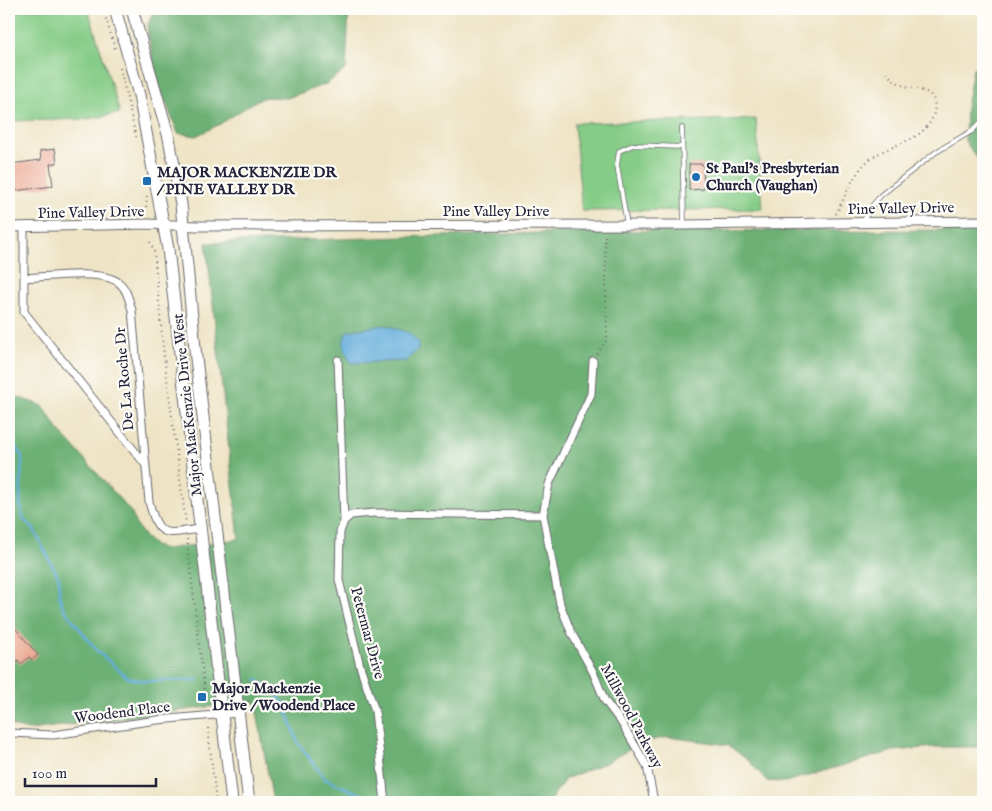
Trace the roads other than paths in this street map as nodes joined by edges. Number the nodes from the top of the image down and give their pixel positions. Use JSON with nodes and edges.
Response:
{"nodes":[{"id":1,"x":115,"y":9,"type":"edge"},
{"id":2,"x":132,"y":9,"type":"edge"},
{"id":3,"x":983,"y":120,"type":"edge"},
{"id":4,"x":682,"y":128,"type":"dead end"},
{"id":5,"x":682,"y":147,"type":"junction"},
{"id":6,"x":983,"y":221,"type":"edge"},
{"id":7,"x":863,"y":222,"type":"junction"},
{"id":8,"x":627,"y":225,"type":"junction"},
{"id":9,"x":684,"y":225,"type":"junction"},
{"id":10,"x":164,"y":226,"type":"junction"},
{"id":11,"x":184,"y":226,"type":"junction"},
{"id":12,"x":9,"y":227,"type":"edge"},
{"id":13,"x":24,"y":227,"type":"junction"},
{"id":14,"x":24,"y":278,"type":"junction"},
{"id":15,"x":338,"y":360,"type":"dead end"},
{"id":16,"x":593,"y":361,"type":"road end"},
{"id":17,"x":145,"y":464,"type":"junction"},
{"id":18,"x":544,"y":515,"type":"junction"},
{"id":19,"x":344,"y":521,"type":"junction"},
{"id":20,"x":199,"y":529,"type":"junction"},
{"id":21,"x":239,"y":713,"type":"junction"},
{"id":22,"x":223,"y":715,"type":"junction"},
{"id":23,"x":9,"y":733,"type":"edge"},
{"id":24,"x":232,"y":802,"type":"edge"},
{"id":25,"x":249,"y":802,"type":"edge"},
{"id":26,"x":385,"y":802,"type":"edge"},
{"id":27,"x":654,"y":802,"type":"edge"}],
"edges":[{"from":1,"to":10,"type":"main road","name":"Major MacKenzie Drive West"},
{"from":2,"to":11,"type":"main road","name":"Major MacKenzie Drive West"},
{"from":3,"to":7,"type":"lane"},
{"from":4,"to":5,"type":"lane"},
{"from":5,"to":8,"type":"lane"},
{"from":5,"to":9,"type":"lane"},
{"from":6,"to":7,"type":"street","name":"Pine Valley Drive"},
{"from":7,"to":9,"type":"street","name":"Pine Valley Drive"},
{"from":8,"to":9,"type":"street","name":"Pine Valley Drive"},
{"from":8,"to":11,"type":"street","name":"Pine Valley Drive"},
{"from":10,"to":11,"type":"street","name":"Pine Valley Drive"},
{"from":10,"to":13,"type":"street","name":"Pine Valley Drive"},
{"from":10,"to":20,"type":"main road","name":"Major MacKenzie Drive West"},
{"from":11,"to":21,"type":"main road","name":"Major MacKenzie Drive West"},
{"from":12,"to":13,"type":"street","name":"Pine Valley Drive"},
{"from":13,"to":14,"type":"street"},
{"from":14,"to":17,"type":"street"},
{"from":14,"to":17,"type":"street","name":"De La Roche Dr"},
{"from":15,"to":19,"type":"street","name":"Petermar Drive"},
{"from":16,"to":18,"type":"street","name":"Millwood Parkway"},
{"from":17,"to":20,"type":"street","name":"De La Roche Dr"},
{"from":18,"to":19,"type":"street"},
{"from":18,"to":27,"type":"street","name":"Millwood Parkway"},
{"from":19,"to":26,"type":"street","name":"Petermar Drive"},
{"from":20,"to":22,"type":"main road","name":"Major MacKenzie Drive West"},
{"from":21,"to":22,"type":"street","name":"Woodend Place"},
{"from":21,"to":25,"type":"main road","name":"Major MacKenzie Drive West"},
{"from":22,"to":23,"type":"street","name":"Woodend Place"},
{"from":22,"to":24,"type":"main road","name":"Major MacKenzie Drive West"}]}
